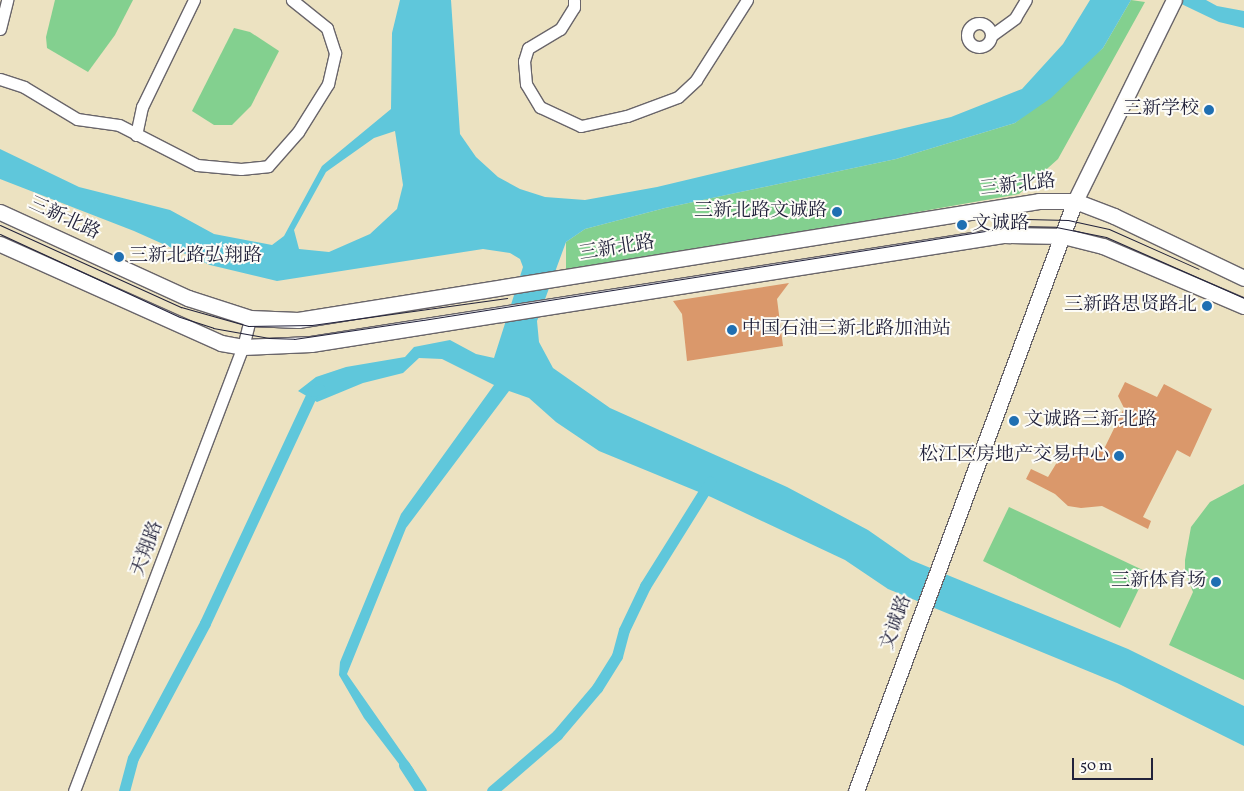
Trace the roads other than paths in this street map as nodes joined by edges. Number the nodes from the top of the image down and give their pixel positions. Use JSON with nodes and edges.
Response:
{"nodes":[{"id":1,"x":7,"y":0,"type":"edge"},
{"id":2,"x":194,"y":0,"type":"edge"},
{"id":3,"x":292,"y":0,"type":"edge"},
{"id":4,"x":574,"y":0,"type":"edge"},
{"id":5,"x":747,"y":0,"type":"edge"},
{"id":6,"x":1026,"y":0,"type":"edge"},
{"id":7,"x":1174,"y":0,"type":"edge"},
{"id":8,"x":0,"y":29,"type":"edge"},
{"id":9,"x":992,"y":35,"type":"dead end"},
{"id":10,"x":0,"y":79,"type":"edge"},
{"id":11,"x":136,"y":135,"type":"junction"},
{"id":12,"x":1075,"y":201,"type":"junction"},
{"id":13,"x":0,"y":212,"type":"edge"},
{"id":14,"x":1063,"y":236,"type":"junction"},
{"id":15,"x":0,"y":244,"type":"edge"},
{"id":16,"x":1244,"y":278,"type":"edge"},
{"id":17,"x":1244,"y":306,"type":"edge"},
{"id":18,"x":250,"y":318,"type":"junction"},
{"id":19,"x":243,"y":347,"type":"junction"},
{"id":20,"x":74,"y":791,"type":"edge"},
{"id":21,"x":856,"y":791,"type":"edge"}],
"edges":[{"from":1,"to":8,"type":"street"},
{"from":2,"to":11,"type":"street"},
{"from":3,"to":11,"type":"street"},
{"from":4,"to":5,"type":"street"},
{"from":6,"to":9,"type":"street"},
{"from":7,"to":12,"type":"main road","name":"文诚路"},
{"from":10,"to":11,"type":"street"},
{"from":12,"to":14,"type":"main road","name":"文诚路"},
{"from":12,"to":16,"type":"main road","name":"三新北路"},
{"from":12,"to":18,"type":"main road","name":"三新北路"},
{"from":13,"to":18,"type":"main road","name":"三新北路"},
{"from":14,"to":17,"type":"main road"},
{"from":14,"to":19,"type":"main road"},
{"from":14,"to":21,"type":"main road","name":"文诚路"},
{"from":15,"to":19,"type":"main road"},
{"from":18,"to":19,"type":"street","name":"天翔路"},
{"from":19,"to":20,"type":"street","name":"天翔路"}]}
